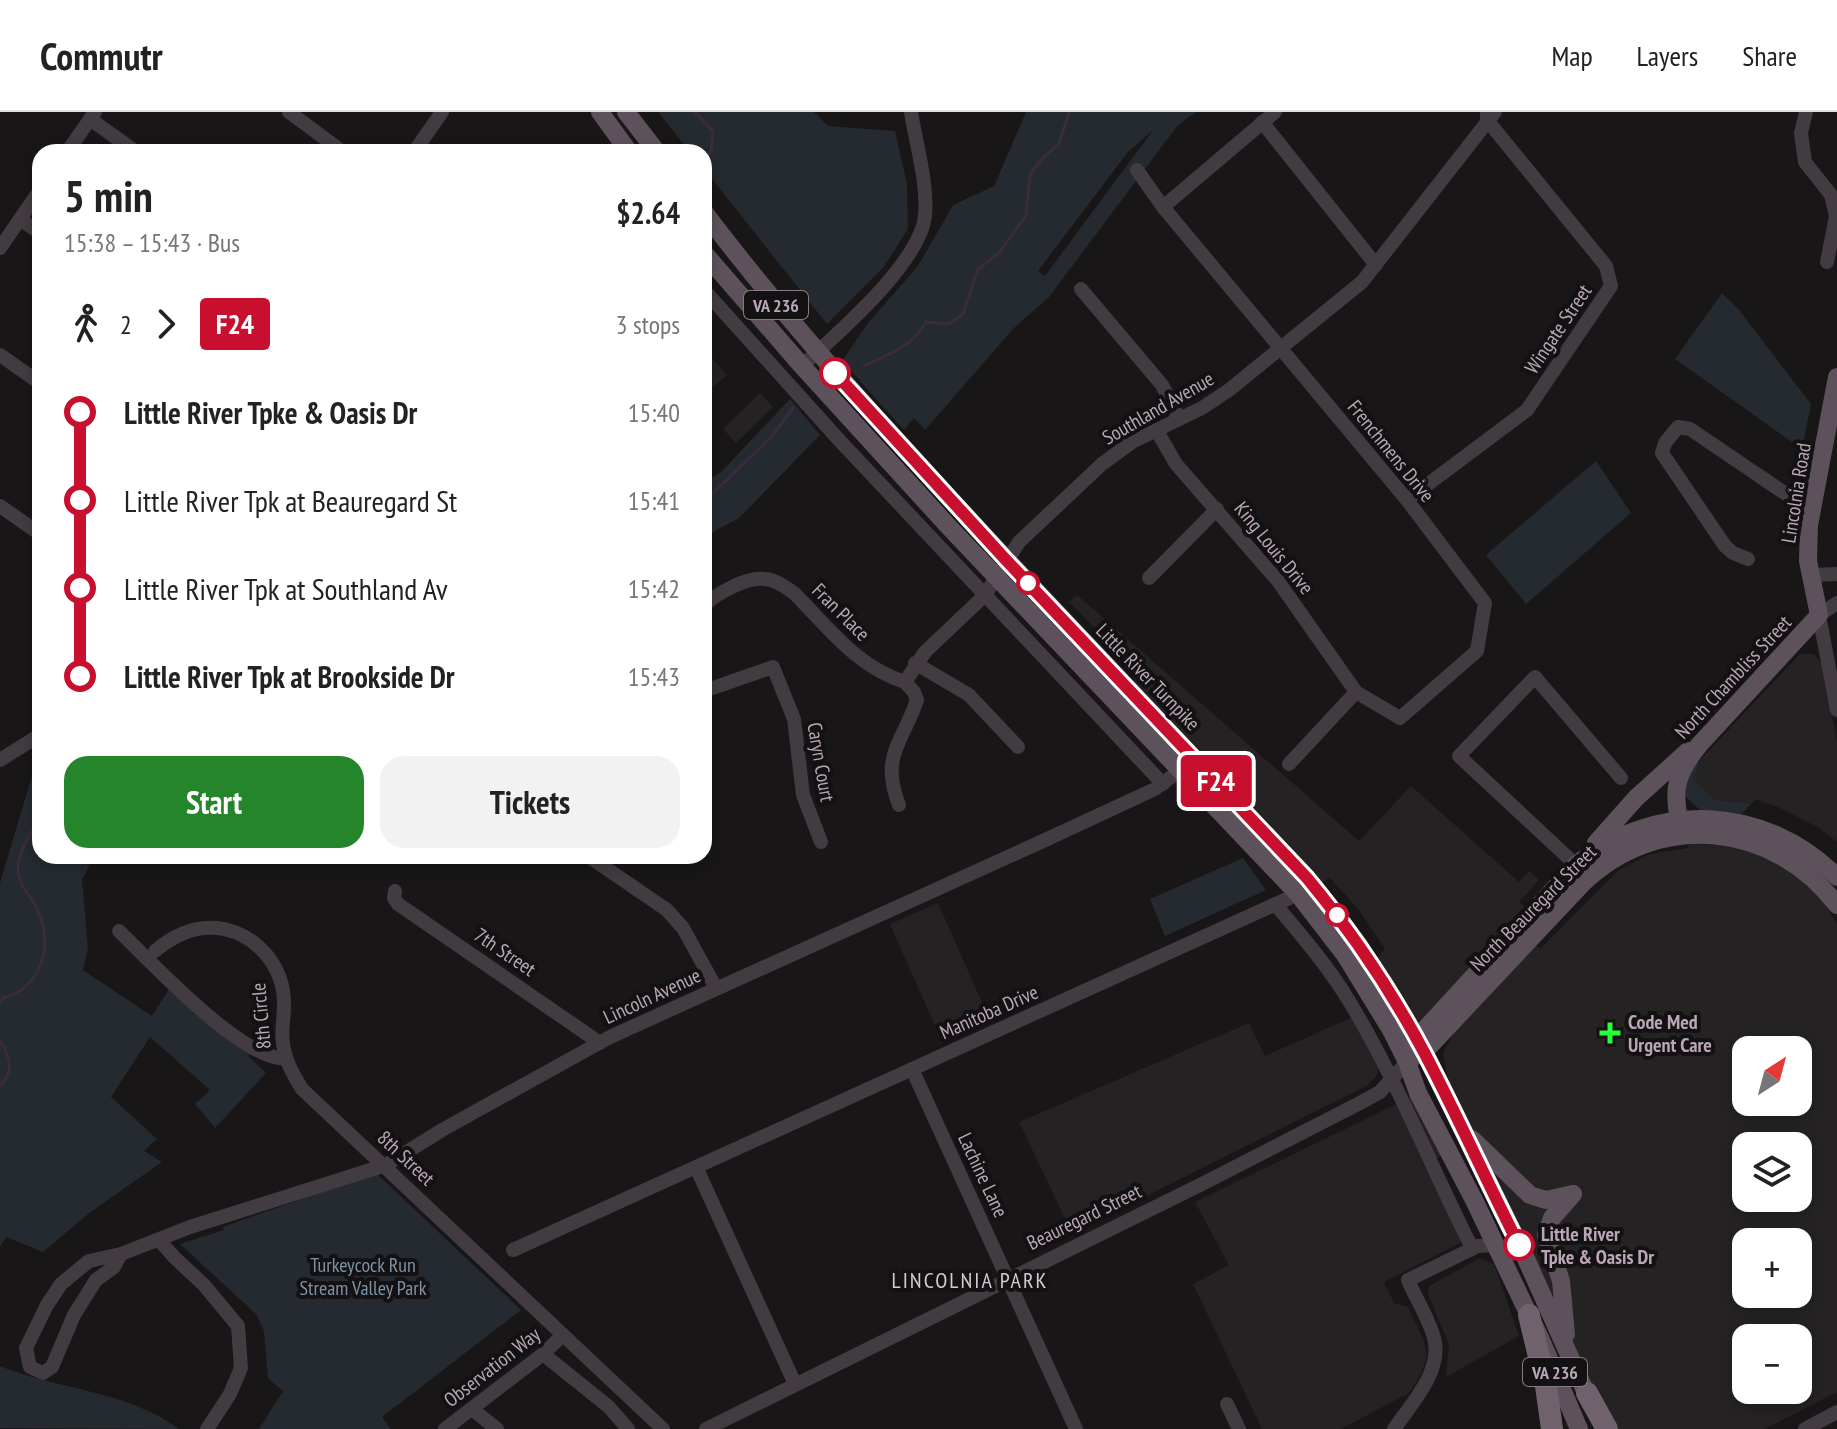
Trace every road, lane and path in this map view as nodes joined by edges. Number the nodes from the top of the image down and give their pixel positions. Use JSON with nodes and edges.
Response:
{"nodes":[{"id":1,"x":289,"y":112,"type":"edge"},
{"id":2,"x":442,"y":112,"type":"edge"},
{"id":3,"x":600,"y":112,"type":"edge"},
{"id":4,"x":626,"y":112,"type":"edge"},
{"id":5,"x":911,"y":112,"type":"edge"},
{"id":6,"x":1275,"y":112,"type":"edge"},
{"id":7,"x":1806,"y":112,"type":"edge"},
{"id":8,"x":1490,"y":115,"type":"edge"},
{"id":9,"x":92,"y":116,"type":"edge"},
{"id":10,"x":1262,"y":122,"type":"junction"},
{"id":11,"x":73,"y":144,"type":"edge"},
{"id":12,"x":126,"y":144,"type":"edge"},
{"id":13,"x":332,"y":144,"type":"edge"},
{"id":14,"x":420,"y":144,"type":"edge"},
{"id":15,"x":623,"y":144,"type":"edge"},
{"id":16,"x":651,"y":144,"type":"edge"},
{"id":17,"x":1137,"y":170,"type":"dead end"},
{"id":18,"x":32,"y":202,"type":"edge"},
{"id":19,"x":1163,"y":207,"type":"junction"},
{"id":20,"x":20,"y":219,"type":"junction"},
{"id":21,"x":712,"y":223,"type":"edge"},
{"id":22,"x":32,"y":227,"type":"edge"},
{"id":23,"x":0,"y":248,"type":"edge"},
{"id":24,"x":712,"y":262,"type":"edge"},
{"id":25,"x":1827,"y":262,"type":"dead end"},
{"id":26,"x":1376,"y":265,"type":"junction"},
{"id":27,"x":1081,"y":289,"type":"dead end"},
{"id":28,"x":712,"y":299,"type":"edge"},
{"id":29,"x":1281,"y":349,"type":"junction"},
{"id":30,"x":817,"y":353,"type":"junction"},
{"id":31,"x":0,"y":355,"type":"edge"},
{"id":32,"x":802,"y":366,"type":"junction"},
{"id":33,"x":32,"y":377,"type":"edge"},
{"id":34,"x":1837,"y":377,"type":"edge"},
{"id":35,"x":1179,"y":419,"type":"junction"},
{"id":36,"x":1157,"y":431,"type":"junction"},
{"id":37,"x":1407,"y":500,"type":"junction"},
{"id":38,"x":1813,"y":502,"type":"junction"},
{"id":39,"x":0,"y":506,"type":"edge"},
{"id":40,"x":1217,"y":509,"type":"junction"},
{"id":41,"x":32,"y":528,"type":"edge"},
{"id":42,"x":1748,"y":559,"type":"dead end"},
{"id":43,"x":1006,"y":560,"type":"junction"},
{"id":44,"x":1837,"y":574,"type":"edge"},
{"id":45,"x":1811,"y":575,"type":"junction"},
{"id":46,"x":998,"y":577,"type":"junction"},
{"id":47,"x":1149,"y":578,"type":"dead end"},
{"id":48,"x":985,"y":595,"type":"junction"},
{"id":49,"x":712,"y":600,"type":"edge"},
{"id":50,"x":1837,"y":603,"type":"edge"},
{"id":51,"x":1819,"y":615,"type":"junction"},
{"id":52,"x":915,"y":663,"type":"junction"},
{"id":53,"x":905,"y":682,"type":"junction"},
{"id":54,"x":712,"y":688,"type":"edge"},
{"id":55,"x":1356,"y":692,"type":"junction"},
{"id":56,"x":1837,"y":710,"type":"edge"},
{"id":57,"x":32,"y":740,"type":"edge"},
{"id":58,"x":1700,"y":744,"type":"junction"},
{"id":59,"x":1018,"y":747,"type":"dead end"},
{"id":60,"x":1195,"y":758,"type":"junction"},
{"id":61,"x":0,"y":760,"type":"edge"},
{"id":62,"x":1289,"y":764,"type":"dead end"},
{"id":63,"x":1180,"y":772,"type":"junction"},
{"id":64,"x":1621,"y":778,"type":"dead end"},
{"id":65,"x":1163,"y":784,"type":"junction"},
{"id":66,"x":899,"y":805,"type":"dead end"},
{"id":67,"x":1681,"y":829,"type":"junction"},
{"id":68,"x":821,"y":842,"type":"dead end"},
{"id":69,"x":600,"y":864,"type":"edge"},
{"id":70,"x":1576,"y":865,"type":"junction"},
{"id":71,"x":1837,"y":877,"type":"edge"},
{"id":72,"x":395,"y":891,"type":"dead end"},
{"id":73,"x":1298,"y":894,"type":"junction"},
{"id":74,"x":1275,"y":904,"type":"junction"},
{"id":75,"x":1837,"y":905,"type":"edge"},
{"id":76,"x":119,"y":931,"type":"dead end"},
{"id":77,"x":155,"y":951,"type":"dead end"},
{"id":78,"x":716,"y":988,"type":"junction"},
{"id":79,"x":600,"y":1043,"type":"junction"},
{"id":80,"x":1420,"y":1046,"type":"junction"},
{"id":81,"x":286,"y":1058,"type":"junction"},
{"id":82,"x":1407,"y":1062,"type":"junction"},
{"id":83,"x":912,"y":1069,"type":"junction"},
{"id":84,"x":1392,"y":1079,"type":"junction"},
{"id":85,"x":1459,"y":1125,"type":"junction"},
{"id":86,"x":386,"y":1165,"type":"junction"},
{"id":87,"x":696,"y":1167,"type":"junction"},
{"id":88,"x":1511,"y":1229,"type":"junction"},
{"id":89,"x":1492,"y":1239,"type":"junction"},
{"id":90,"x":160,"y":1241,"type":"junction"},
{"id":91,"x":1469,"y":1242,"type":"junction"},
{"id":92,"x":513,"y":1250,"type":"dead end"},
{"id":93,"x":121,"y":1254,"type":"junction"},
{"id":94,"x":1438,"y":1264,"type":"junction"},
{"id":95,"x":1009,"y":1279,"type":"junction"},
{"id":96,"x":1529,"y":1315,"type":"junction"},
{"id":97,"x":563,"y":1335,"type":"junction"},
{"id":98,"x":1569,"y":1353,"type":"junction"},
{"id":99,"x":543,"y":1354,"type":"junction"},
{"id":100,"x":795,"y":1384,"type":"junction"},
{"id":101,"x":1587,"y":1393,"type":"joint"},
{"id":102,"x":1227,"y":1404,"type":"dead end"},
{"id":103,"x":472,"y":1409,"type":"junction"},
{"id":104,"x":1837,"y":1412,"type":"edge"},
{"id":105,"x":722,"y":1425,"type":"edge"},
{"id":106,"x":207,"y":1429,"type":"edge"},
{"id":107,"x":445,"y":1429,"type":"edge"},
{"id":108,"x":497,"y":1429,"type":"edge"},
{"id":109,"x":628,"y":1429,"type":"edge"},
{"id":110,"x":663,"y":1429,"type":"edge"},
{"id":111,"x":706,"y":1429,"type":"edge"},
{"id":112,"x":1076,"y":1429,"type":"edge"},
{"id":113,"x":1239,"y":1429,"type":"edge"},
{"id":114,"x":1394,"y":1429,"type":"edge"},
{"id":115,"x":1552,"y":1429,"type":"edge"},
{"id":116,"x":1579,"y":1429,"type":"edge"},
{"id":117,"x":1604,"y":1429,"type":"edge"},
{"id":118,"x":1805,"y":1429,"type":"edge"}],
"edges":[{"from":1,"to":13,"type":"street"},
{"from":2,"to":14,"type":"street"},
{"from":3,"to":15,"type":"main road"},
{"from":4,"to":16,"type":"main road"},
{"from":5,"to":30,"type":"street"},
{"from":6,"to":10,"type":"street"},
{"from":7,"to":25,"type":"street"},
{"from":8,"to":26,"type":"street","name":"Southland Avenue"},
{"from":8,"to":37,"type":"street","name":"Wingate Street"},
{"from":9,"to":11,"type":"street"},
{"from":9,"to":12,"type":"street"},
{"from":10,"to":19,"type":"street"},
{"from":10,"to":26,"type":"street"},
{"from":17,"to":19,"type":"street","name":"Frenchmens Drive"},
{"from":18,"to":20,"type":"street"},
{"from":19,"to":29,"type":"street","name":"Frenchmens Drive"},
{"from":20,"to":22,"type":"street"},
{"from":20,"to":23,"type":"street"},
{"from":21,"to":30,"type":"main road","name":"Little River Turnpike","number":"VA 236"},
{"from":24,"to":32,"type":"main road","name":"Little River Turnpike","number":"VA 236"},
{"from":26,"to":29,"type":"street","name":"Southland Avenue"},
{"from":27,"to":35,"type":"street"},
{"from":28,"to":48,"type":"street"},
{"from":29,"to":35,"type":"street","name":"Southland Avenue"},
{"from":29,"to":37,"type":"street","name":"Frenchmens Drive"},
{"from":30,"to":32,"type":"street"},
{"from":30,"to":43,"type":"main road","name":"Little River Turnpike","number":"VA 236"},
{"from":31,"to":33,"type":"street"},
{"from":32,"to":46,"type":"main road","name":"Little River Turnpike","number":"VA 236"},
{"from":34,"to":38,"type":"main road","name":"Lincolnia Road"},
{"from":35,"to":36,"type":"street","name":"Southland Avenue"},
{"from":36,"to":40,"type":"street","name":"King Louis Drive"},
{"from":36,"to":43,"type":"street","name":"Southland Avenue"},
{"from":37,"to":55,"type":"street","name":"Frenchmens Drive"},
{"from":38,"to":42,"type":"street"},
{"from":38,"to":45,"type":"main road","name":"Lincolnia Road"},
{"from":39,"to":41,"type":"street"},
{"from":40,"to":47,"type":"street"},
{"from":40,"to":55,"type":"street","name":"King Louis Drive"},
{"from":43,"to":46,"type":"street","name":"Southland Avenue"},
{"from":43,"to":60,"type":"main road","name":"Little River Turnpike","number":"VA 236"},
{"from":44,"to":45,"type":"street"},
{"from":45,"to":51,"type":"main road","name":"Lincolnia Road"},
{"from":46,"to":48,"type":"street","name":"Southland Avenue"},
{"from":46,"to":63,"type":"main road","name":"Little River Turnpike","number":"VA 236"},
{"from":48,"to":52,"type":"street","name":"Southland Avenue"},
{"from":48,"to":65,"type":"street"},
{"from":49,"to":53,"type":"street","name":"Fran Place"},
{"from":50,"to":51,"type":"street","name":"North Chambliss Street"},
{"from":51,"to":56,"type":"street","name":"Lincolnia Road"},
{"from":51,"to":58,"type":"main road","name":"North Chambliss Street"},
{"from":52,"to":53,"type":"street","name":"Southland Avenue"},
{"from":52,"to":59,"type":"street"},
{"from":53,"to":66,"type":"street"},
{"from":54,"to":68,"type":"street","name":"Caryn Court"},
{"from":55,"to":62,"type":"street"},
{"from":57,"to":61,"type":"street"},
{"from":58,"to":67,"type":"main road","name":"North Chambliss Street"},
{"from":58,"to":70,"type":"main road"},
{"from":60,"to":63,"type":"street","name":"Lincoln Avenue"},
{"from":60,"to":80,"type":"main road","name":"Little River Turnpike","number":"VA 236"},
{"from":63,"to":65,"type":"street","name":"Lincoln Avenue"},
{"from":63,"to":73,"type":"main road","name":"Little River Turnpike","number":"VA 236"},
{"from":64,"to":70,"type":"street"},
{"from":65,"to":78,"type":"street","name":"Lincoln Avenue"},
{"from":67,"to":70,"type":"main road","name":"North Beauregard Street"},
{"from":67,"to":71,"type":"main road","name":"North Beauregard Street"},
{"from":67,"to":75,"type":"main road","name":"North Beauregard Street"},
{"from":67,"to":80,"type":"main road","name":"North Beauregard Street"},
{"from":69,"to":78,"type":"street"},
{"from":70,"to":80,"type":"main road","name":"North Beauregard Street"},
{"from":72,"to":79,"type":"street","name":"7th Street"},
{"from":73,"to":74,"type":"street","name":"Manitoba Drive"},
{"from":73,"to":82,"type":"main road","name":"Little River Turnpike","number":"VA 236"},
{"from":74,"to":83,"type":"street","name":"Manitoba Drive"},
{"from":74,"to":84,"type":"street"},
{"from":76,"to":81,"type":"street"},
{"from":77,"to":81,"type":"street","name":"8th Circle"},
{"from":78,"to":79,"type":"street","name":"Lincoln Avenue"},
{"from":79,"to":86,"type":"street","name":"Lincoln Avenue"},
{"from":80,"to":82,"type":"main road","name":"Beauregard Street"},
{"from":80,"to":85,"type":"main road","name":"Little River Turnpike","number":"VA 236"},
{"from":81,"to":86,"type":"street","name":"8th Street"},
{"from":82,"to":84,"type":"street","name":"Beauregard Street"},
{"from":82,"to":89,"type":"main road","name":"Little River Turnpike","number":"VA 236"},
{"from":83,"to":87,"type":"street","name":"Manitoba Drive"},
{"from":83,"to":95,"type":"street","name":"Lachine Lane"},
{"from":84,"to":91,"type":"street"},
{"from":84,"to":95,"type":"street","name":"Beauregard Street"},
{"from":85,"to":88,"type":"main road","name":"Little River Turnpike","number":"VA 236"},
{"from":85,"to":98,"type":"main road"},
{"from":86,"to":90,"type":"street","name":"Lincoln Avenue"},
{"from":86,"to":97,"type":"street","name":"8th Street"},
{"from":87,"to":92,"type":"street","name":"Manitoba Drive"},
{"from":87,"to":100,"type":"street"},
{"from":88,"to":89,"type":"street"},
{"from":88,"to":98,"type":"main road","name":"Little River Turnpike","number":"VA 236"},
{"from":89,"to":91,"type":"street"},
{"from":89,"to":94,"type":"street"},
{"from":89,"to":96,"type":"main road","name":"Little River Turnpike","number":"VA 236"},
{"from":90,"to":93,"type":"street","name":"Lincoln Avenue"},
{"from":90,"to":106,"type":"street"},
{"from":91,"to":94,"type":"street"},
{"from":93,"to":93,"type":"street","name":"Lincoln Avenue"},
{"from":94,"to":114,"type":"street"},
{"from":95,"to":100,"type":"street","name":"Beauregard Street"},
{"from":95,"to":112,"type":"street","name":"Lachine Lane"},
{"from":96,"to":115,"type":"highway"},
{"from":96,"to":116,"type":"main road","name":"Little River Turnpike","number":"VA 236"},
{"from":97,"to":99,"type":"street","name":"Observation Way"},
{"from":97,"to":110,"type":"street","name":"8th Street"},
{"from":98,"to":101,"type":"main road","name":"Little River Turnpike","number":"VA 236"},
{"from":99,"to":103,"type":"street","name":"Observation Way"},
{"from":99,"to":109,"type":"street"},
{"from":100,"to":105,"type":"street","name":"Beauregard Street"},
{"from":101,"to":117,"type":"highway"},
{"from":102,"to":113,"type":"street"},
{"from":103,"to":107,"type":"street","name":"Observation Way"},
{"from":103,"to":108,"type":"street"},
{"from":104,"to":118,"type":"street"},
{"from":105,"to":111,"type":"street","name":"Beauregard Street"}]}
